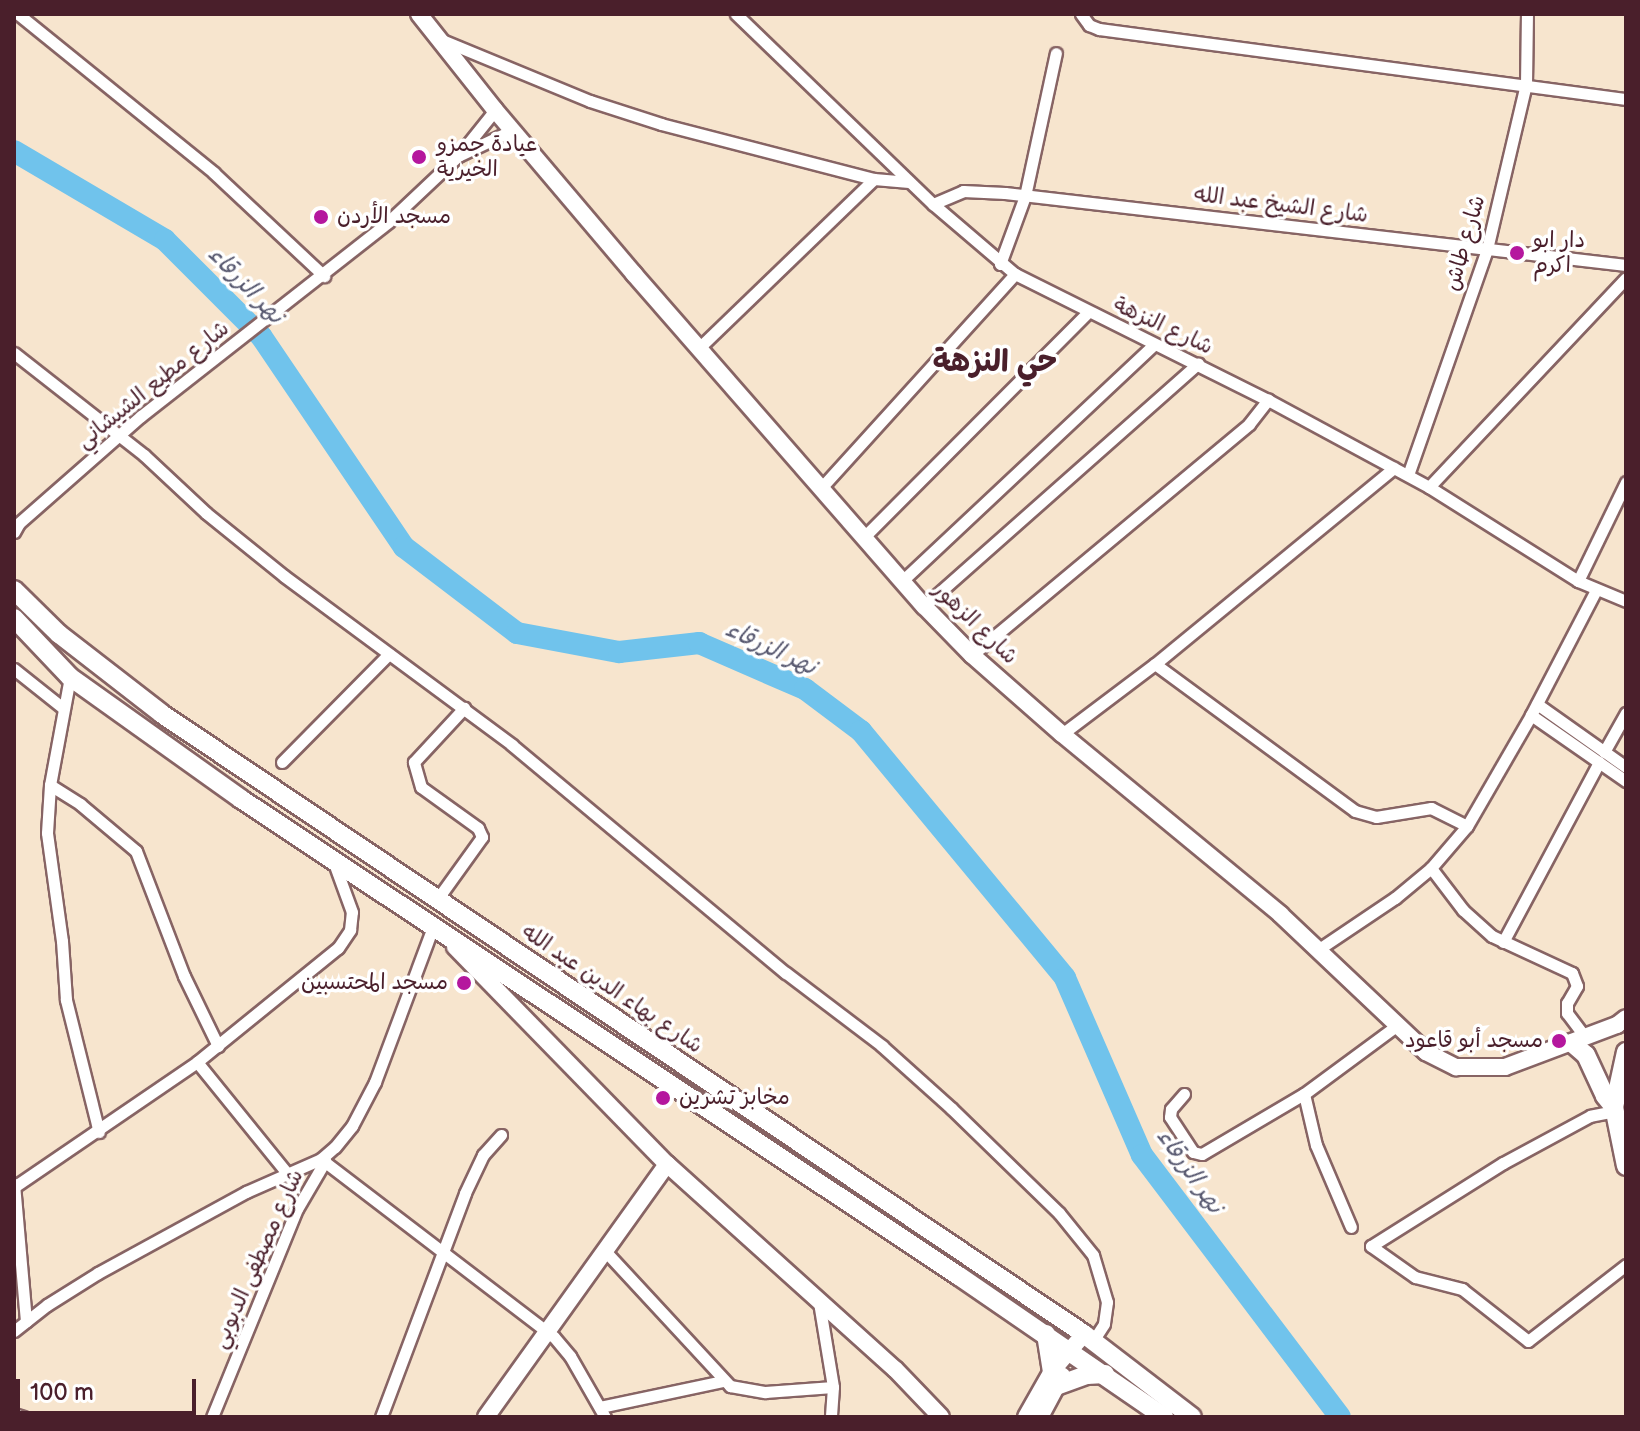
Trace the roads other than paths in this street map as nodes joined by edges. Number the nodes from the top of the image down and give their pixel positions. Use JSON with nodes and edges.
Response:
{"nodes":[{"id":1,"x":18,"y":14,"type":"edge"},
{"id":2,"x":419,"y":14,"type":"edge"},
{"id":3,"x":736,"y":14,"type":"edge"},
{"id":4,"x":1081,"y":14,"type":"edge"},
{"id":5,"x":1527,"y":14,"type":"edge"},
{"id":6,"x":442,"y":40,"type":"junction"},
{"id":7,"x":1056,"y":53,"type":"dead end"},
{"id":8,"x":1526,"y":84,"type":"junction"},
{"id":9,"x":1626,"y":99,"type":"edge"},
{"id":10,"x":495,"y":110,"type":"junction"},
{"id":11,"x":513,"y":130,"type":"junction"},
{"id":12,"x":459,"y":155,"type":"junction"},
{"id":13,"x":874,"y":179,"type":"junction"},
{"id":14,"x":910,"y":182,"type":"junction"},
{"id":15,"x":1025,"y":196,"type":"junction"},
{"id":16,"x":933,"y":204,"type":"junction"},
{"id":17,"x":1487,"y":249,"type":"junction"},
{"id":18,"x":1000,"y":264,"type":"junction"},
{"id":19,"x":1626,"y":265,"type":"edge"},
{"id":20,"x":1015,"y":274,"type":"junction"},
{"id":21,"x":324,"y":276,"type":"junction"},
{"id":22,"x":1626,"y":278,"type":"edge"},
{"id":23,"x":1087,"y":313,"type":"junction"},
{"id":24,"x":1154,"y":344,"type":"junction"},
{"id":25,"x":699,"y":348,"type":"junction"},
{"id":26,"x":14,"y":353,"type":"edge"},
{"id":27,"x":1198,"y":364,"type":"junction"},
{"id":28,"x":1268,"y":400,"type":"junction"},
{"id":29,"x":119,"y":435,"type":"junction"},
{"id":30,"x":1394,"y":468,"type":"junction"},
{"id":31,"x":1408,"y":475,"type":"junction"},
{"id":32,"x":1626,"y":482,"type":"edge"},
{"id":33,"x":1429,"y":487,"type":"junction"},
{"id":34,"x":821,"y":488,"type":"junction"},
{"id":35,"x":16,"y":527,"type":"edge"},
{"id":36,"x":864,"y":537,"type":"junction"},
{"id":37,"x":902,"y":581,"type":"junction"},
{"id":38,"x":1578,"y":581,"type":"junction"},
{"id":39,"x":14,"y":590,"type":"edge"},
{"id":40,"x":1596,"y":590,"type":"junction"},
{"id":41,"x":1626,"y":601,"type":"edge"},
{"id":42,"x":924,"y":606,"type":"junction"},
{"id":43,"x":14,"y":618,"type":"edge"},
{"id":44,"x":389,"y":654,"type":"junction"},
{"id":45,"x":972,"y":655,"type":"junction"},
{"id":46,"x":1155,"y":664,"type":"junction"},
{"id":47,"x":14,"y":669,"type":"edge"},
{"id":48,"x":70,"y":677,"type":"junction"},
{"id":49,"x":63,"y":708,"type":"junction"},
{"id":50,"x":464,"y":708,"type":"junction"},
{"id":51,"x":1534,"y":709,"type":"junction"},
{"id":52,"x":1626,"y":713,"type":"edge"},
{"id":53,"x":188,"y":731,"type":"junction"},
{"id":54,"x":1062,"y":734,"type":"junction"},
{"id":55,"x":171,"y":749,"type":"junction"},
{"id":56,"x":1601,"y":757,"type":"junction"},
{"id":57,"x":282,"y":762,"type":"dead end"},
{"id":58,"x":1626,"y":767,"type":"edge"},
{"id":59,"x":1626,"y":781,"type":"edge"},
{"id":60,"x":50,"y":785,"type":"junction"},
{"id":61,"x":1467,"y":826,"type":"junction"},
{"id":62,"x":333,"y":860,"type":"junction"},
{"id":63,"x":1431,"y":868,"type":"junction"},
{"id":64,"x":436,"y":901,"type":"junction"},
{"id":65,"x":437,"y":929,"type":"junction"},
{"id":66,"x":1503,"y":942,"type":"junction"},
{"id":67,"x":1319,"y":949,"type":"junction"},
{"id":68,"x":1623,"y":1023,"type":"edge"},
{"id":69,"x":1395,"y":1027,"type":"junction"},
{"id":70,"x":1578,"y":1040,"type":"junction"},
{"id":71,"x":218,"y":1046,"type":"junction"},
{"id":72,"x":1626,"y":1052,"type":"edge"},
{"id":73,"x":197,"y":1062,"type":"junction"},
{"id":74,"x":1184,"y":1094,"type":"dead end"},
{"id":75,"x":1304,"y":1094,"type":"junction"},
{"id":76,"x":1614,"y":1109,"type":"junction"},
{"id":77,"x":99,"y":1132,"type":"junction"},
{"id":78,"x":501,"y":1135,"type":"dead end"},
{"id":79,"x":323,"y":1160,"type":"junction"},
{"id":80,"x":667,"y":1164,"type":"junction"},
{"id":81,"x":1626,"y":1166,"type":"edge"},
{"id":82,"x":287,"y":1173,"type":"junction"},
{"id":83,"x":14,"y":1186,"type":"edge"},
{"id":84,"x":1351,"y":1227,"type":"dead end"},
{"id":85,"x":606,"y":1252,"type":"junction"},
{"id":86,"x":444,"y":1253,"type":"junction"},
{"id":87,"x":1626,"y":1265,"type":"edge"},
{"id":88,"x":819,"y":1302,"type":"junction"},
{"id":89,"x":26,"y":1321,"type":"junction"},
{"id":90,"x":14,"y":1331,"type":"edge"},
{"id":91,"x":548,"y":1332,"type":"junction"},
{"id":92,"x":1046,"y":1334,"type":"junction"},
{"id":93,"x":1088,"y":1337,"type":"junction"},
{"id":94,"x":1074,"y":1353,"type":"junction"},
{"id":95,"x":1105,"y":1374,"type":"junction"},
{"id":96,"x":1054,"y":1378,"type":"junction"},
{"id":97,"x":722,"y":1381,"type":"junction"},
{"id":98,"x":833,"y":1387,"type":"junction"},
{"id":99,"x":603,"y":1412,"type":"edge"},
{"id":100,"x":14,"y":1414,"type":"edge"},
{"id":101,"x":1029,"y":1416,"type":"edge"},
{"id":102,"x":24,"y":1417,"type":"edge"},
{"id":103,"x":212,"y":1417,"type":"edge"},
{"id":104,"x":381,"y":1417,"type":"edge"},
{"id":105,"x":486,"y":1417,"type":"edge"},
{"id":106,"x":831,"y":1417,"type":"edge"},
{"id":107,"x":941,"y":1417,"type":"edge"},
{"id":108,"x":1164,"y":1417,"type":"edge"},
{"id":109,"x":1192,"y":1417,"type":"edge"}],
"edges":[{"from":1,"to":21,"type":"street"},
{"from":2,"to":6,"type":"main road","name":"شارع الزهور"},
{"from":3,"to":14,"type":"street","name":"شارع النزهة"},
{"from":4,"to":8,"type":"street"},
{"from":5,"to":8,"type":"street","name":"شارع طاش"},
{"from":6,"to":10,"type":"main road","name":"شارع الزهور"},
{"from":6,"to":13,"type":"street"},
{"from":7,"to":15,"type":"street"},
{"from":8,"to":9,"type":"street"},
{"from":8,"to":17,"type":"street","name":"شارع طاش"},
{"from":10,"to":11,"type":"main road","name":"شارع الزهور"},
{"from":10,"to":12,"type":"street","name":"شارع مطيع الشيشاني"},
{"from":11,"to":12,"type":"street","name":"شارع مطيع الشيشاني"},
{"from":11,"to":25,"type":"main road","name":"شارع الزهور"},
{"from":12,"to":21,"type":"street","name":"شارع مطيع الشيشاني"},
{"from":13,"to":14,"type":"street"},
{"from":13,"to":25,"type":"street"},
{"from":14,"to":16,"type":"street","name":"شارع النزهة"},
{"from":15,"to":16,"type":"street","name":"شارع الشيخ عبد الله"},
{"from":15,"to":17,"type":"street","name":"شارع الشيخ عبد الله"},
{"from":15,"to":18,"type":"street"},
{"from":16,"to":18,"type":"street","name":"شارع النزهة"},
{"from":17,"to":19,"type":"street","name":"شارع الشيخ عبد الله"},
{"from":17,"to":31,"type":"street","name":"شارع طاش"},
{"from":18,"to":20,"type":"street","name":"شارع النزهة"},
{"from":20,"to":23,"type":"street","name":"شارع النزهة"},
{"from":20,"to":34,"type":"street"},
{"from":21,"to":29,"type":"street","name":"شارع مطيع الشيشاني"},
{"from":22,"to":33,"type":"street"},
{"from":23,"to":24,"type":"street","name":"شارع النزهة"},
{"from":23,"to":36,"type":"street"},
{"from":24,"to":27,"type":"street","name":"شارع النزهة"},
{"from":24,"to":37,"type":"street"},
{"from":25,"to":34,"type":"main road","name":"شارع الزهور"},
{"from":26,"to":29,"type":"street"},
{"from":27,"to":28,"type":"street","name":"شارع النزهة"},
{"from":27,"to":42,"type":"street"},
{"from":28,"to":30,"type":"street","name":"شارع النزهة"},
{"from":28,"to":45,"type":"street"},
{"from":29,"to":35,"type":"street","name":"شارع مطيع الشيشاني"},
{"from":29,"to":44,"type":"street"},
{"from":30,"to":31,"type":"street","name":"شارع النزهة"},
{"from":30,"to":46,"type":"street"},
{"from":31,"to":33,"type":"street","name":"شارع النزهة"},
{"from":32,"to":38,"type":"street"},
{"from":33,"to":38,"type":"street","name":"شارع النزهة"},
{"from":34,"to":36,"type":"main road","name":"شارع الزهور"},
{"from":36,"to":37,"type":"main road","name":"شارع الزهور"},
{"from":37,"to":42,"type":"main road","name":"شارع الزهور"},
{"from":38,"to":40,"type":"street","name":"شارع النزهة"},
{"from":39,"to":53,"type":"main road","name":"شارع بهاء الدين عبد الله"},
{"from":40,"to":41,"type":"street","name":"شارع النزهة"},
{"from":40,"to":51,"type":"street"},
{"from":42,"to":45,"type":"main road","name":"شارع الزهور"},
{"from":43,"to":48,"type":"main road"},
{"from":44,"to":50,"type":"street"},
{"from":44,"to":57,"type":"street"},
{"from":45,"to":54,"type":"main road","name":"شارع الزهور"},
{"from":46,"to":54,"type":"street"},
{"from":46,"to":61,"type":"street"},
{"from":47,"to":49,"type":"street"},
{"from":48,"to":49,"type":"street"},
{"from":48,"to":55,"type":"main road"},
{"from":49,"to":60,"type":"street"},
{"from":50,"to":64,"type":"street"},
{"from":50,"to":93,"type":"street"},
{"from":51,"to":56,"type":"street"},
{"from":51,"to":61,"type":"street"},
{"from":52,"to":56,"type":"street"},
{"from":53,"to":55,"type":"main road"},
{"from":53,"to":64,"type":"main road","name":"شارع بهاء الدين عبد الله"},
{"from":54,"to":67,"type":"main road","name":"شارع الزهور"},
{"from":55,"to":62,"type":"main road"},
{"from":56,"to":58,"type":"street"},
{"from":56,"to":59,"type":"street"},
{"from":56,"to":66,"type":"street"},
{"from":60,"to":71,"type":"street"},
{"from":60,"to":77,"type":"street"},
{"from":61,"to":63,"type":"street"},
{"from":62,"to":65,"type":"main road"},
{"from":62,"to":71,"type":"street"},
{"from":63,"to":66,"type":"street"},
{"from":63,"to":67,"type":"street"},
{"from":64,"to":93,"type":"main road","name":"شارع بهاء الدين عبد الله"},
{"from":65,"to":79,"type":"street"},
{"from":65,"to":80,"type":"main road"},
{"from":65,"to":92,"type":"main road"},
{"from":66,"to":70,"type":"street"},
{"from":67,"to":69,"type":"main road","name":"شارع الزهور"},
{"from":68,"to":70,"type":"main road","name":"شارع الزهور"},
{"from":69,"to":70,"type":"main road","name":"شارع الزهور"},
{"from":69,"to":75,"type":"street"},
{"from":70,"to":76,"type":"main road"},
{"from":71,"to":73,"type":"street"},
{"from":72,"to":76,"type":"main road"},
{"from":73,"to":77,"type":"street"},
{"from":73,"to":82,"type":"street"},
{"from":74,"to":75,"type":"street"},
{"from":75,"to":84,"type":"street"},
{"from":76,"to":81,"type":"main road"},
{"from":76,"to":87,"type":"street"},
{"from":77,"to":83,"type":"street"},
{"from":78,"to":86,"type":"street"},
{"from":79,"to":82,"type":"street"},
{"from":79,"to":86,"type":"street"},
{"from":79,"to":103,"type":"street","name":"شارع مصطفى الدبوبي"},
{"from":80,"to":85,"type":"main road"},
{"from":80,"to":88,"type":"main road"},
{"from":82,"to":89,"type":"street"},
{"from":83,"to":89,"type":"street"},
{"from":85,"to":91,"type":"main road"},
{"from":85,"to":97,"type":"street"},
{"from":86,"to":91,"type":"street"},
{"from":86,"to":104,"type":"street"},
{"from":88,"to":98,"type":"street"},
{"from":88,"to":107,"type":"main road"},
{"from":89,"to":90,"type":"street"},
{"from":91,"to":99,"type":"street"},
{"from":91,"to":105,"type":"main road"},
{"from":92,"to":94,"type":"main road"},
{"from":92,"to":96,"type":"main road"},
{"from":93,"to":94,"type":"main road"},
{"from":93,"to":109,"type":"main road","name":"شارع بهاء الدين عبد الله"},
{"from":94,"to":95,"type":"main road"},
{"from":94,"to":96,"type":"main road"},
{"from":95,"to":96,"type":"main road"},
{"from":95,"to":108,"type":"main road"},
{"from":96,"to":101,"type":"main road"},
{"from":97,"to":98,"type":"street"},
{"from":97,"to":99,"type":"street"},
{"from":98,"to":106,"type":"street"},
{"from":100,"to":102,"type":"street"}]}
